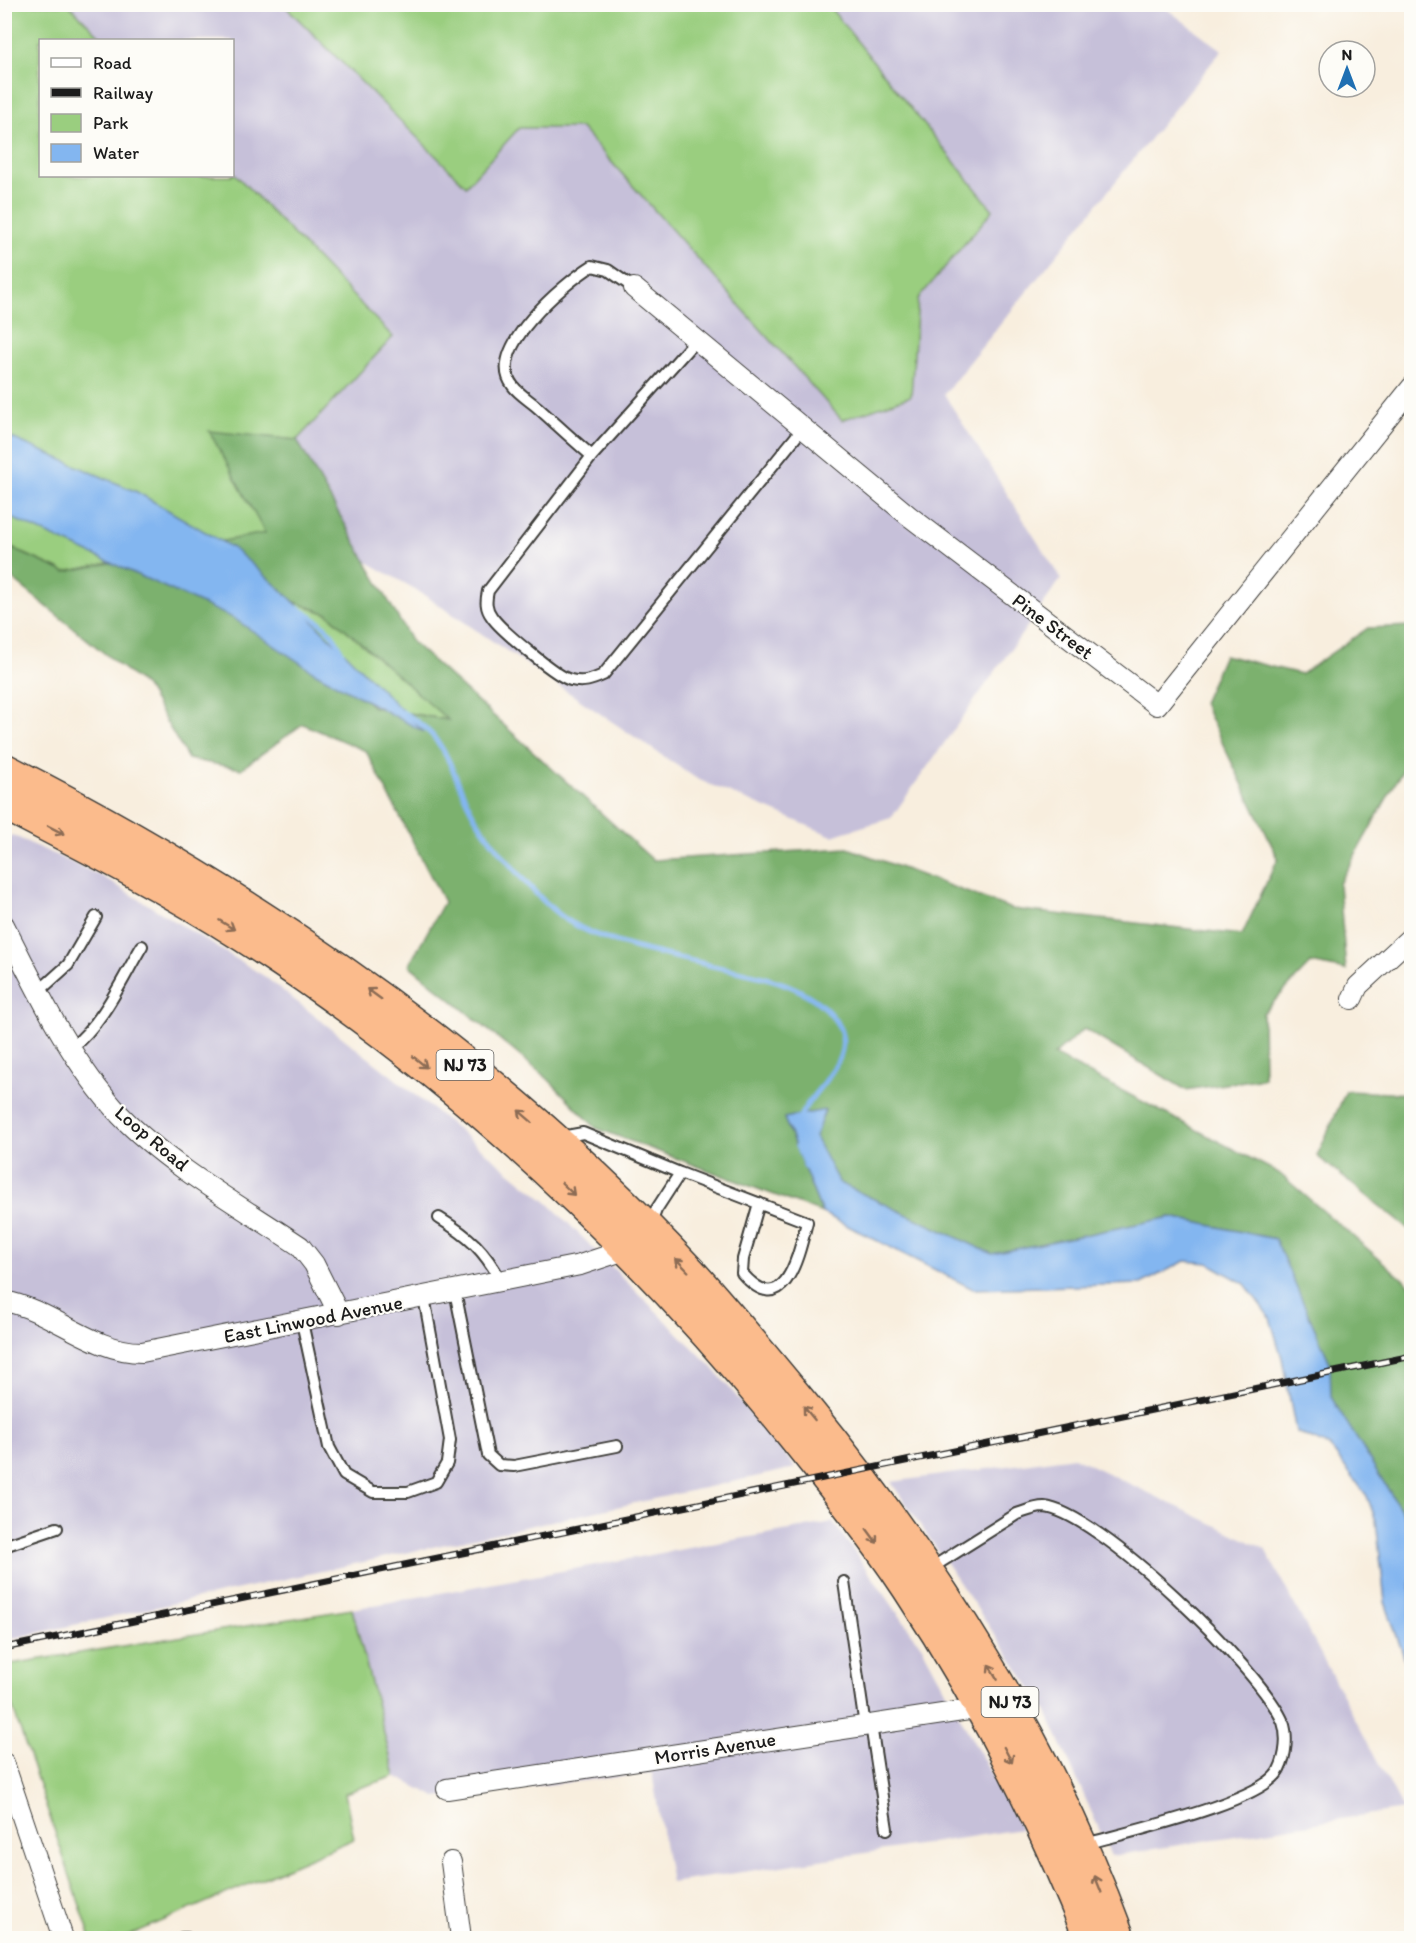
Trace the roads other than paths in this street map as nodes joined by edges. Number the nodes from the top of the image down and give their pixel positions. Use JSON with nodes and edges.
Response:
{"nodes":[{"id":1,"x":634,"y":288,"type":"joint"},
{"id":2,"x":695,"y":341,"type":"junction"},
{"id":3,"x":1412,"y":387,"type":"edge"},
{"id":4,"x":803,"y":428,"type":"junction"},
{"id":5,"x":592,"y":456,"type":"junction"},
{"id":6,"x":4,"y":770,"type":"edge"},
{"id":7,"x":4,"y":803,"type":"edge"},
{"id":8,"x":96,"y":917,"type":"dead end"},
{"id":9,"x":4,"y":924,"type":"edge"},
{"id":10,"x":1412,"y":936,"type":"edge"},
{"id":11,"x":142,"y":946,"type":"dead end"},
{"id":12,"x":38,"y":992,"type":"junction"},
{"id":13,"x":1352,"y":999,"type":"dead end"},
{"id":14,"x":71,"y":1048,"type":"junction"},
{"id":15,"x":552,"y":1138,"type":"junction"},
{"id":16,"x":680,"y":1173,"type":"junction"},
{"id":17,"x":759,"y":1203,"type":"junction"},
{"id":18,"x":439,"y":1218,"type":"dead end"},
{"id":19,"x":638,"y":1240,"type":"junction"},
{"id":20,"x":501,"y":1281,"type":"junction"},
{"id":21,"x":455,"y":1291,"type":"junction"},
{"id":22,"x":424,"y":1297,"type":"junction"},
{"id":23,"x":4,"y":1301,"type":"edge"},
{"id":24,"x":339,"y":1314,"type":"junction"},
{"id":25,"x":302,"y":1322,"type":"junction"},
{"id":26,"x":617,"y":1446,"type":"dead end"},
{"id":27,"x":57,"y":1528,"type":"dead end"},
{"id":28,"x":4,"y":1546,"type":"edge"},
{"id":29,"x":928,"y":1570,"type":"junction"},
{"id":30,"x":844,"y":1582,"type":"dead end"},
{"id":31,"x":982,"y":1708,"type":"junction"},
{"id":32,"x":868,"y":1725,"type":"junction"},
{"id":33,"x":4,"y":1763,"type":"edge"},
{"id":34,"x":447,"y":1789,"type":"dead end"},
{"id":35,"x":887,"y":1829,"type":"dead end"},
{"id":36,"x":1082,"y":1845,"type":"junction"},
{"id":37,"x":451,"y":1862,"type":"dead end"},
{"id":38,"x":63,"y":1938,"type":"edge"},
{"id":39,"x":182,"y":1938,"type":"edge"},
{"id":40,"x":187,"y":1938,"type":"edge"},
{"id":41,"x":461,"y":1938,"type":"edge"},
{"id":42,"x":1091,"y":1938,"type":"edge"},
{"id":43,"x":1118,"y":1938,"type":"edge"}],
"edges":[{"from":1,"to":2,"type":"street","name":"Pine Street"},
{"from":1,"to":5,"type":"lane"},
{"from":2,"to":4,"type":"street","name":"Pine Street"},
{"from":2,"to":5,"type":"lane"},
{"from":3,"to":4,"type":"street","name":"Pine Street"},
{"from":4,"to":5,"type":"lane"},
{"from":15,"to":6,"type":"highway","number":"NJ 73","one_way":true},
{"from":7,"to":19,"type":"highway","number":"NJ 73","one_way":true},
{"from":8,"to":12,"type":"lane"},
{"from":9,"to":12,"type":"street","name":"Loop Road"},
{"from":10,"to":13,"type":"street"},
{"from":11,"to":14,"type":"lane"},
{"from":12,"to":14,"type":"street","name":"Loop Road"},
{"from":14,"to":24,"type":"street","name":"Loop Road"},
{"from":15,"to":16,"type":"lane"},
{"from":15,"to":19,"type":"highway","number":"NJ 73"},
{"from":16,"to":17,"type":"lane"},
{"from":16,"to":19,"type":"lane"},
{"from":17,"to":17,"type":"lane"},
{"from":18,"to":20,"type":"lane"},
{"from":19,"to":20,"type":"street","name":"East Linwood Avenue"},
{"from":29,"to":19,"type":"highway","number":"NJ 73","one_way":true},
{"from":19,"to":31,"type":"highway","number":"NJ 73","one_way":true},
{"from":20,"to":21,"type":"street","name":"East Linwood Avenue"},
{"from":21,"to":22,"type":"street","name":"East Linwood Avenue"},
{"from":21,"to":26,"type":"lane"},
{"from":22,"to":24,"type":"street","name":"East Linwood Avenue"},
{"from":22,"to":25,"type":"lane"},
{"from":23,"to":25,"type":"street","name":"East Linwood Avenue"},
{"from":24,"to":25,"type":"street","name":"East Linwood Avenue"},
{"from":27,"to":28,"type":"lane"},
{"from":36,"to":29,"type":"highway","number":"NJ 73","one_way":true},
{"from":29,"to":36,"type":"lane"},
{"from":30,"to":32,"type":"lane"},
{"from":31,"to":32,"type":"street","name":"Morris Avenue"},
{"from":31,"to":42,"type":"highway","number":"NJ 73","one_way":true},
{"from":32,"to":34,"type":"street","name":"Morris Avenue"},
{"from":32,"to":35,"type":"lane"},
{"from":33,"to":38,"type":"street"},
{"from":43,"to":36,"type":"highway","number":"NJ 73","one_way":true},
{"from":37,"to":41,"type":"street"},
{"from":39,"to":40,"type":"lane"}]}
